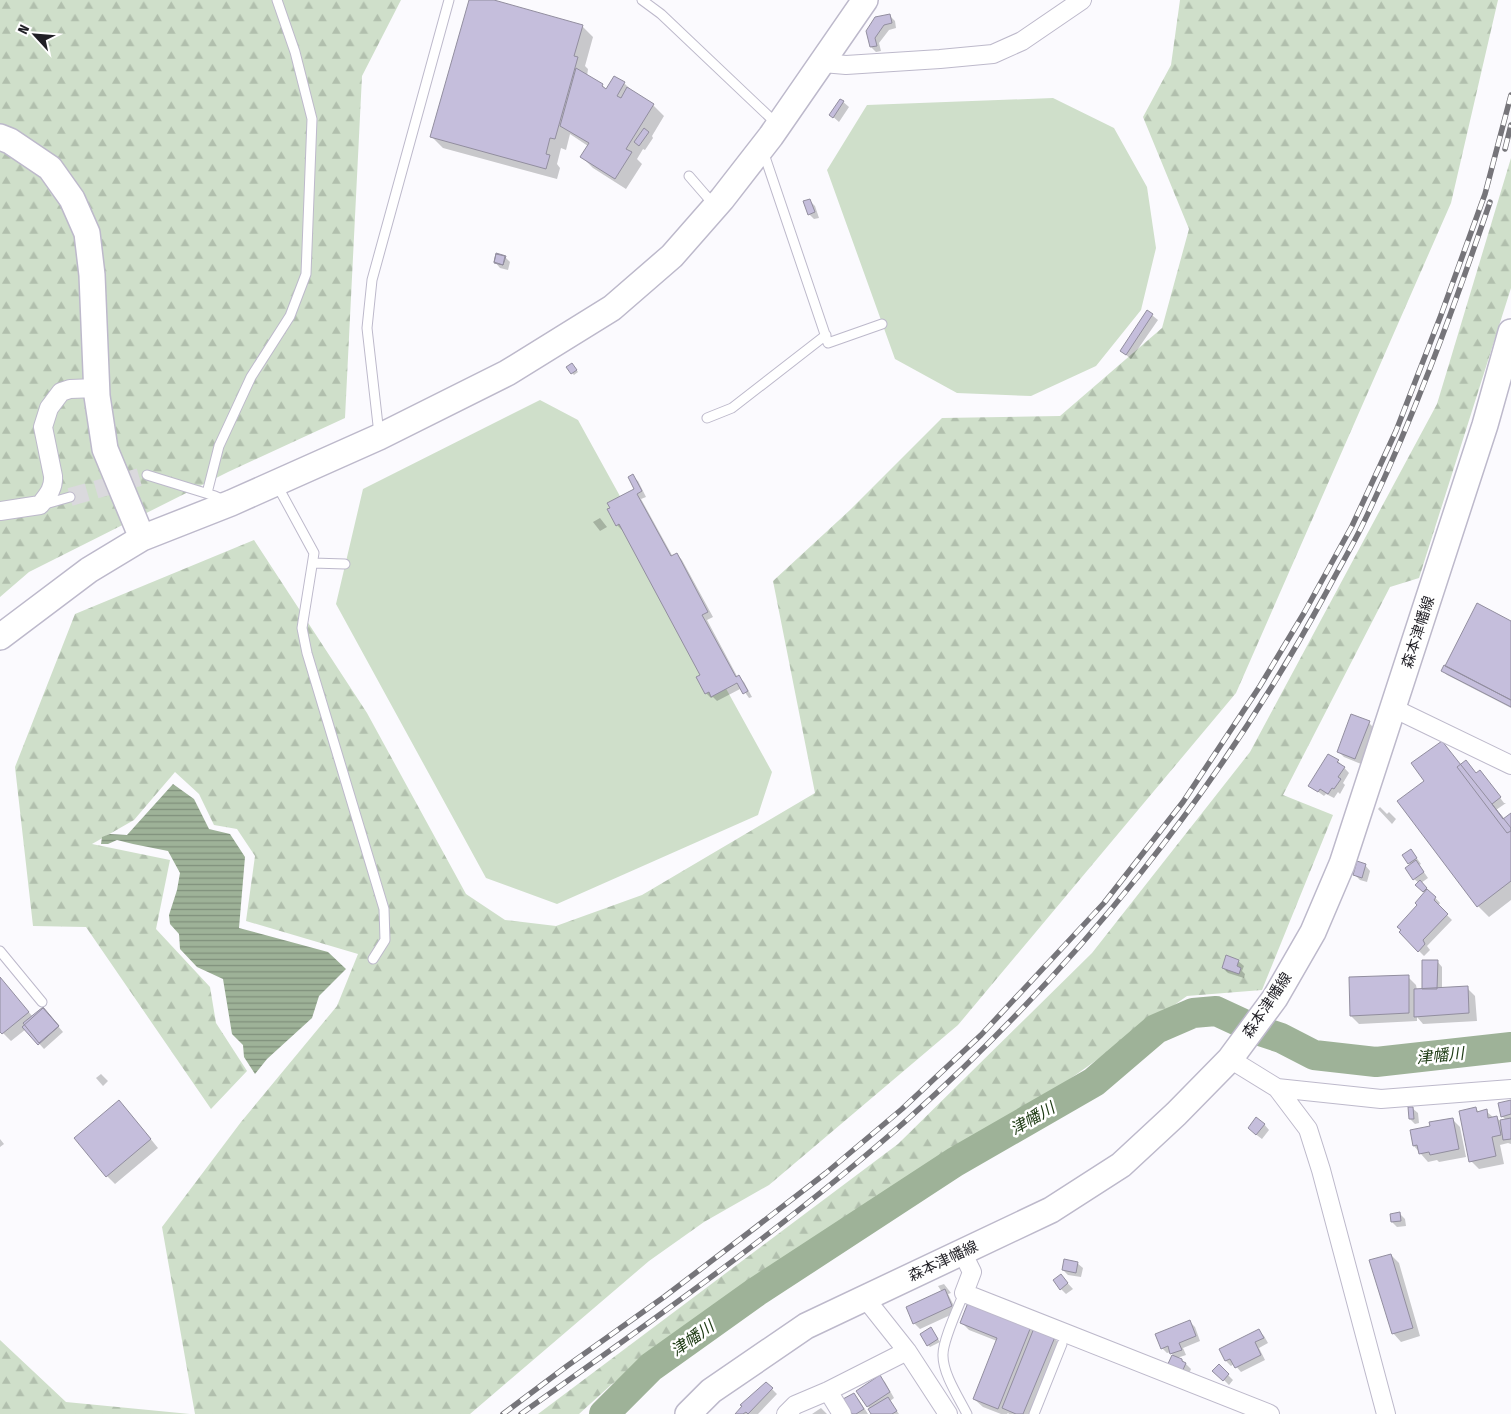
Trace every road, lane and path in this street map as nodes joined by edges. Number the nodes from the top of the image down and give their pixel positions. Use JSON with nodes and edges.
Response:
{"nodes":[{"id":1,"x":277,"y":0,"type":"edge"},
{"id":2,"x":449,"y":0,"type":"edge"},
{"id":3,"x":642,"y":0,"type":"edge"},
{"id":4,"x":865,"y":0,"type":"edge"},
{"id":5,"x":1082,"y":0,"type":"edge"},
{"id":6,"x":823,"y":63,"type":"junction"},
{"id":7,"x":778,"y":125,"type":"junction"},
{"id":8,"x":0,"y":137,"type":"edge"},
{"id":9,"x":762,"y":148,"type":"junction"},
{"id":10,"x":689,"y":176,"type":"dead end"},
{"id":11,"x":716,"y":206,"type":"junction"},
{"id":12,"x":882,"y":324,"type":"dead end"},
{"id":13,"x":1511,"y":332,"type":"edge"},
{"id":14,"x":826,"y":335,"type":"junction"},
{"id":15,"x":97,"y":388,"type":"junction"},
{"id":16,"x":707,"y":418,"type":"dead end"},
{"id":17,"x":379,"y":437,"type":"junction"},
{"id":18,"x":147,"y":475,"type":"tunnel mouth"},
{"id":19,"x":276,"y":483,"type":"junction"},
{"id":20,"x":207,"y":494,"type":"junction"},
{"id":21,"x":70,"y":498,"type":"tunnel mouth"},
{"id":22,"x":231,"y":503,"type":"junction"},
{"id":23,"x":40,"y":505,"type":"junction"},
{"id":24,"x":0,"y":511,"type":"edge"},
{"id":25,"x":142,"y":538,"type":"junction"},
{"id":26,"x":313,"y":563,"type":"junction"},
{"id":27,"x":345,"y":564,"type":"dead end"},
{"id":28,"x":0,"y":636,"type":"edge"},
{"id":29,"x":1393,"y":708,"type":"junction"},
{"id":30,"x":1511,"y":765,"type":"edge"},
{"id":31,"x":0,"y":951,"type":"edge"},
{"id":32,"x":373,"y":959,"type":"dead end"},
{"id":33,"x":42,"y":1002,"type":"dead end"},
{"id":34,"x":1230,"y":1059,"type":"junction"},
{"id":35,"x":1277,"y":1088,"type":"junction"},
{"id":36,"x":1511,"y":1089,"type":"edge"},
{"id":37,"x":962,"y":1252,"type":"junction"},
{"id":38,"x":964,"y":1293,"type":"junction"},
{"id":39,"x":865,"y":1298,"type":"junction"},
{"id":40,"x":1062,"y":1344,"type":"dead end"},
{"id":41,"x":908,"y":1351,"type":"junction"},
{"id":42,"x":828,"y":1391,"type":"junction"},
{"id":43,"x":688,"y":1414,"type":"edge"},
{"id":44,"x":786,"y":1414,"type":"edge"},
{"id":45,"x":842,"y":1414,"type":"edge"},
{"id":46,"x":948,"y":1414,"type":"edge"},
{"id":47,"x":967,"y":1414,"type":"edge"},
{"id":48,"x":1034,"y":1414,"type":"edge"},
{"id":49,"x":1270,"y":1414,"type":"edge"},
{"id":50,"x":1386,"y":1414,"type":"edge"}],
"edges":[{"from":1,"to":20,"type":"lane"},
{"from":2,"to":17,"type":"lane"},
{"from":3,"to":7,"type":"lane"},
{"from":4,"to":6,"type":"street"},
{"from":5,"to":6,"type":"street"},
{"from":6,"to":7,"type":"street"},
{"from":7,"to":9,"type":"street"},
{"from":8,"to":15,"type":"street"},
{"from":9,"to":11,"type":"street"},
{"from":9,"to":14,"type":"lane"},
{"from":10,"to":11,"type":"lane"},
{"from":11,"to":17,"type":"street"},
{"from":12,"to":14,"type":"lane"},
{"from":13,"to":29,"type":"street","name":"森本津幡線"},
{"from":14,"to":16,"type":"lane"},
{"from":15,"to":23,"type":"street"},
{"from":15,"to":25,"type":"street"},
{"from":17,"to":19,"type":"street"},
{"from":18,"to":20,"type":"lane"},
{"from":19,"to":22,"type":"street"},
{"from":19,"to":26,"type":"lane"},
{"from":20,"to":22,"type":"lane"},
{"from":21,"to":23,"type":"lane"},
{"from":22,"to":25,"type":"street"},
{"from":23,"to":24,"type":"street"},
{"from":25,"to":28,"type":"street"},
{"from":26,"to":27,"type":"lane"},
{"from":26,"to":32,"type":"lane"},
{"from":29,"to":30,"type":"street"},
{"from":29,"to":34,"type":"street","name":"森本津幡線"},
{"from":31,"to":33,"type":"lane"},
{"from":34,"to":35,"type":"street"},
{"from":34,"to":37,"type":"street","name":"森本津幡線"},
{"from":35,"to":36,"type":"street"},
{"from":35,"to":50,"type":"street"},
{"from":37,"to":38,"type":"street"},
{"from":37,"to":39,"type":"street","name":"森本津幡線"},
{"from":38,"to":47,"type":"lane"},
{"from":38,"to":49,"type":"street"},
{"from":39,"to":41,"type":"street"},
{"from":39,"to":43,"type":"street","name":"森本津幡線"},
{"from":40,"to":48,"type":"lane"},
{"from":41,"to":42,"type":"street"},
{"from":41,"to":46,"type":"street"},
{"from":42,"to":44,"type":"street"},
{"from":42,"to":45,"type":"street"}]}
